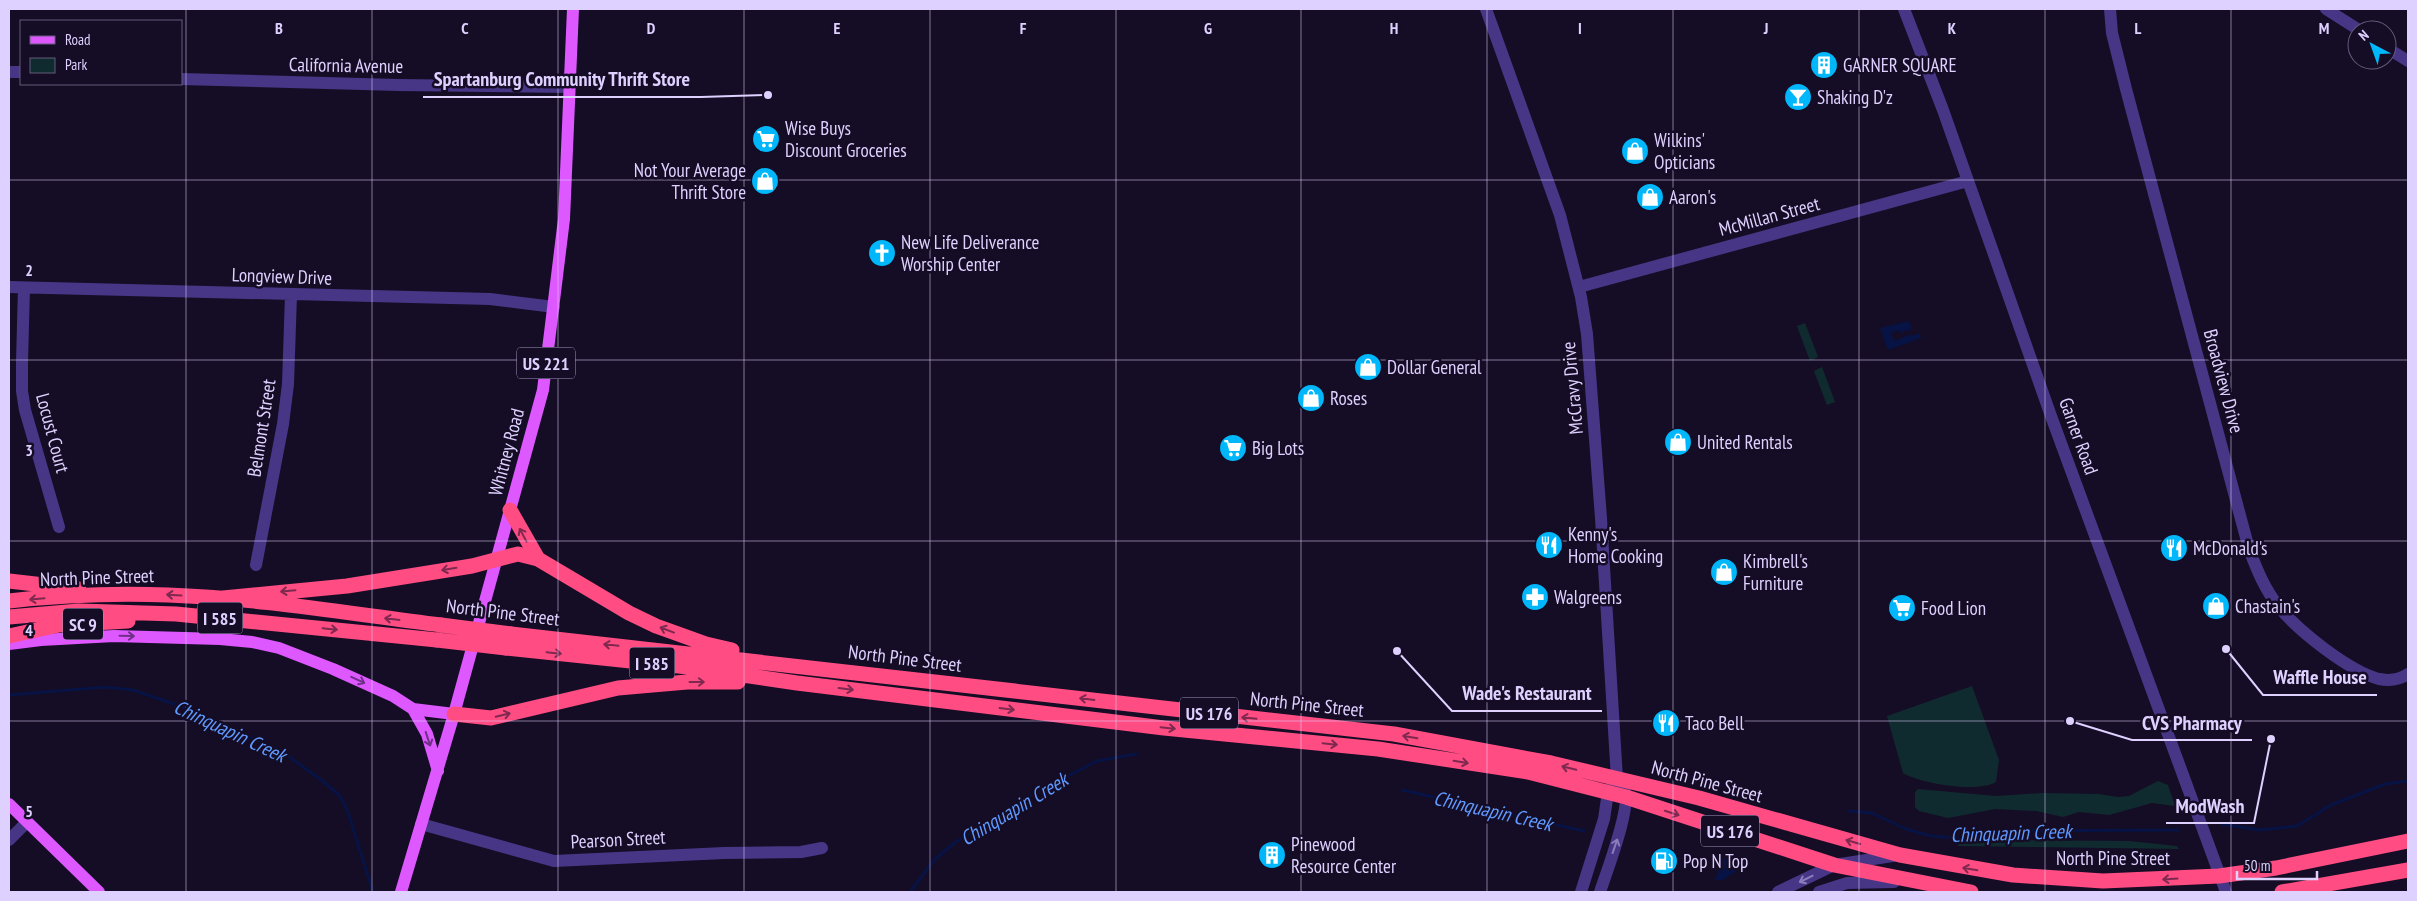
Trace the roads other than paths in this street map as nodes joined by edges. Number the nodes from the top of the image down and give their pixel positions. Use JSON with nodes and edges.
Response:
{"nodes":[{"id":1,"x":573,"y":9,"type":"edge"},
{"id":2,"x":1486,"y":9,"type":"edge"},
{"id":3,"x":1904,"y":9,"type":"edge"},
{"id":4,"x":2110,"y":9,"type":"edge"},
{"id":5,"x":2326,"y":9,"type":"edge"},
{"id":6,"x":2347,"y":22,"type":"edge"},
{"id":7,"x":2397,"y":55,"type":"edge"},
{"id":8,"x":2408,"y":62,"type":"edge"},
{"id":9,"x":182,"y":79,"type":"edge"},
{"id":10,"x":569,"y":87,"type":"junction"},
{"id":11,"x":1968,"y":181,"type":"junction"},
{"id":12,"x":1579,"y":286,"type":"junction"},
{"id":13,"x":9,"y":287,"type":"edge"},
{"id":14,"x":24,"y":288,"type":"junction"},
{"id":15,"x":292,"y":295,"type":"junction"},
{"id":16,"x":554,"y":307,"type":"junction"},
{"id":17,"x":510,"y":510,"type":"junction"},
{"id":18,"x":59,"y":527,"type":"dead end"},
{"id":19,"x":496,"y":558,"type":"junction"},
{"id":20,"x":538,"y":559,"type":"junction"},
{"id":21,"x":256,"y":565,"type":"dead end"},
{"id":22,"x":9,"y":581,"type":"edge"},
{"id":23,"x":120,"y":594,"type":"junction"},
{"id":24,"x":222,"y":598,"type":"junction"},
{"id":25,"x":9,"y":601,"type":"edge"},
{"id":26,"x":158,"y":614,"type":"junction"},
{"id":27,"x":9,"y":617,"type":"edge"},
{"id":28,"x":9,"y":636,"type":"edge"},
{"id":29,"x":509,"y":641,"type":"junction"},
{"id":30,"x":9,"y":644,"type":"edge"},
{"id":31,"x":799,"y":665,"type":"junction"},
{"id":32,"x":2408,"y":674,"type":"edge"},
{"id":33,"x":797,"y":683,"type":"junction"},
{"id":34,"x":413,"y":709,"type":"junction"},
{"id":35,"x":454,"y":714,"type":"junction"},
{"id":36,"x":438,"y":771,"type":"junction"},
{"id":37,"x":1617,"y":779,"type":"junction"},
{"id":38,"x":1608,"y":792,"type":"junction"},
{"id":39,"x":1626,"y":798,"type":"junction"},
{"id":40,"x":9,"y":804,"type":"edge"},
{"id":41,"x":27,"y":822,"type":"junction"},
{"id":42,"x":421,"y":824,"type":"junction"},
{"id":43,"x":9,"y":840,"type":"edge"},
{"id":44,"x":2408,"y":841,"type":"edge"},
{"id":45,"x":822,"y":848,"type":"dead end"},
{"id":46,"x":1900,"y":855,"type":"junction"},
{"id":47,"x":1834,"y":865,"type":"junction"},
{"id":48,"x":2408,"y":870,"type":"edge"},
{"id":49,"x":2219,"y":876,"type":"junction"},
{"id":50,"x":1912,"y":882,"type":"junction"},
{"id":51,"x":99,"y":892,"type":"edge"},
{"id":52,"x":401,"y":892,"type":"edge"},
{"id":53,"x":1581,"y":892,"type":"edge"},
{"id":54,"x":1600,"y":892,"type":"edge"},
{"id":55,"x":1778,"y":892,"type":"edge"},
{"id":56,"x":1819,"y":892,"type":"edge"},
{"id":57,"x":1971,"y":892,"type":"edge"},
{"id":58,"x":2226,"y":892,"type":"edge"},
{"id":59,"x":2282,"y":892,"type":"edge"}],
"edges":[{"from":1,"to":10,"type":"main road","name":"Whitney Road","number":"US 221"},
{"from":2,"to":12,"type":"street","name":"McCravy Drive"},
{"from":3,"to":11,"type":"street","name":"Garner Road"},
{"from":4,"to":32,"type":"street","name":"Broadview Drive"},
{"from":5,"to":6,"type":"street"},
{"from":7,"to":8,"type":"street"},
{"from":9,"to":10,"type":"street","name":"California Avenue"},
{"from":10,"to":16,"type":"main road","name":"Whitney Road","number":"US 221"},
{"from":11,"to":12,"type":"street","name":"McMillan Street"},
{"from":11,"to":49,"type":"street","name":"Garner Road"},
{"from":12,"to":37,"type":"street","name":"McCravy Drive"},
{"from":13,"to":14,"type":"street","name":"Longview Drive"},
{"from":14,"to":15,"type":"street","name":"Longview Drive"},
{"from":14,"to":18,"type":"street","name":"Locust Court"},
{"from":15,"to":16,"type":"street","name":"Longview Drive"},
{"from":15,"to":21,"type":"street","name":"Belmont Street"},
{"from":16,"to":17,"type":"main road","name":"Whitney Road","number":"US 221"},
{"from":17,"to":19,"type":"main road","name":"Whitney Road","number":"US 221"},
{"from":20,"to":17,"type":"highway","one_way":true},
{"from":19,"to":20,"type":"highway"},
{"from":19,"to":24,"type":"highway","one_way":true},
{"from":19,"to":35,"type":"main road","name":"Whitney Road","number":"US 221"},
{"from":31,"to":20,"type":"highway","one_way":true},
{"from":22,"to":23,"type":"highway","number":"SC 9"},
{"from":24,"to":23,"type":"highway","name":"North Pine Street","number":"I 585","one_way":true},
{"from":23,"to":25,"type":"highway","name":"North Pine Street","number":"I 585","one_way":true},
{"from":29,"to":24,"type":"highway","name":"North Pine Street","number":"I 585","one_way":true,"bridge":true},
{"from":26,"to":27,"type":"highway","name":"North Pine Street","number":"I 585"},
{"from":26,"to":28,"type":"highway","number":"SC 9"},
{"from":26,"to":29,"type":"highway","name":"North Pine Street","number":"I 585","one_way":true,"bridge":true},
{"from":31,"to":29,"type":"highway","name":"North Pine Street","number":"I 585","one_way":true},
{"from":29,"to":33,"type":"highway","name":"North Pine Street","number":"I 585","one_way":true},
{"from":30,"to":34,"type":"main road","one_way":true},
{"from":37,"to":31,"type":"highway","name":"North Pine Street","number":"US 176","one_way":true},
{"from":35,"to":33,"type":"highway","one_way":true},
{"from":33,"to":38,"type":"highway","name":"North Pine Street","number":"US 176","one_way":true},
{"from":34,"to":35,"type":"main road"},
{"from":34,"to":36,"type":"main road","one_way":true},
{"from":35,"to":36,"type":"main road","name":"Whitney Road","number":"US 221"},
{"from":36,"to":42,"type":"main road","name":"Whitney Road","number":"US 221"},
{"from":37,"to":38,"type":"street"},
{"from":37,"to":39,"type":"street"},
{"from":46,"to":37,"type":"highway","name":"North Pine Street","number":"US 176","one_way":true},
{"from":38,"to":39,"type":"highway","name":"North Pine Street","number":"US 176"},
{"from":38,"to":53,"type":"street"},
{"from":39,"to":47,"type":"highway","name":"North Pine Street","number":"US 176","one_way":true},
{"from":54,"to":39,"type":"street","one_way":true},
{"from":40,"to":41,"type":"main road"},
{"from":41,"to":43,"type":"street"},
{"from":41,"to":51,"type":"main road"},
{"from":42,"to":45,"type":"street","name":"Pearson Street"},
{"from":42,"to":52,"type":"main road","name":"Whitney Road","number":"US 221"},
{"from":44,"to":49,"type":"highway","name":"North Pine Street","number":"US 176"},
{"from":46,"to":47,"type":"street"},
{"from":49,"to":46,"type":"highway","name":"North Pine Street","number":"US 176","one_way":true},
{"from":47,"to":50,"type":"highway","name":"North Pine Street","number":"US 176"},
{"from":47,"to":55,"type":"street","one_way":true},
{"from":48,"to":59,"type":"highway"},
{"from":49,"to":58,"type":"street","name":"Garner Road"},
{"from":50,"to":56,"type":"street"},
{"from":50,"to":57,"type":"highway","name":"North Pine Street","number":"US 176"}]}
